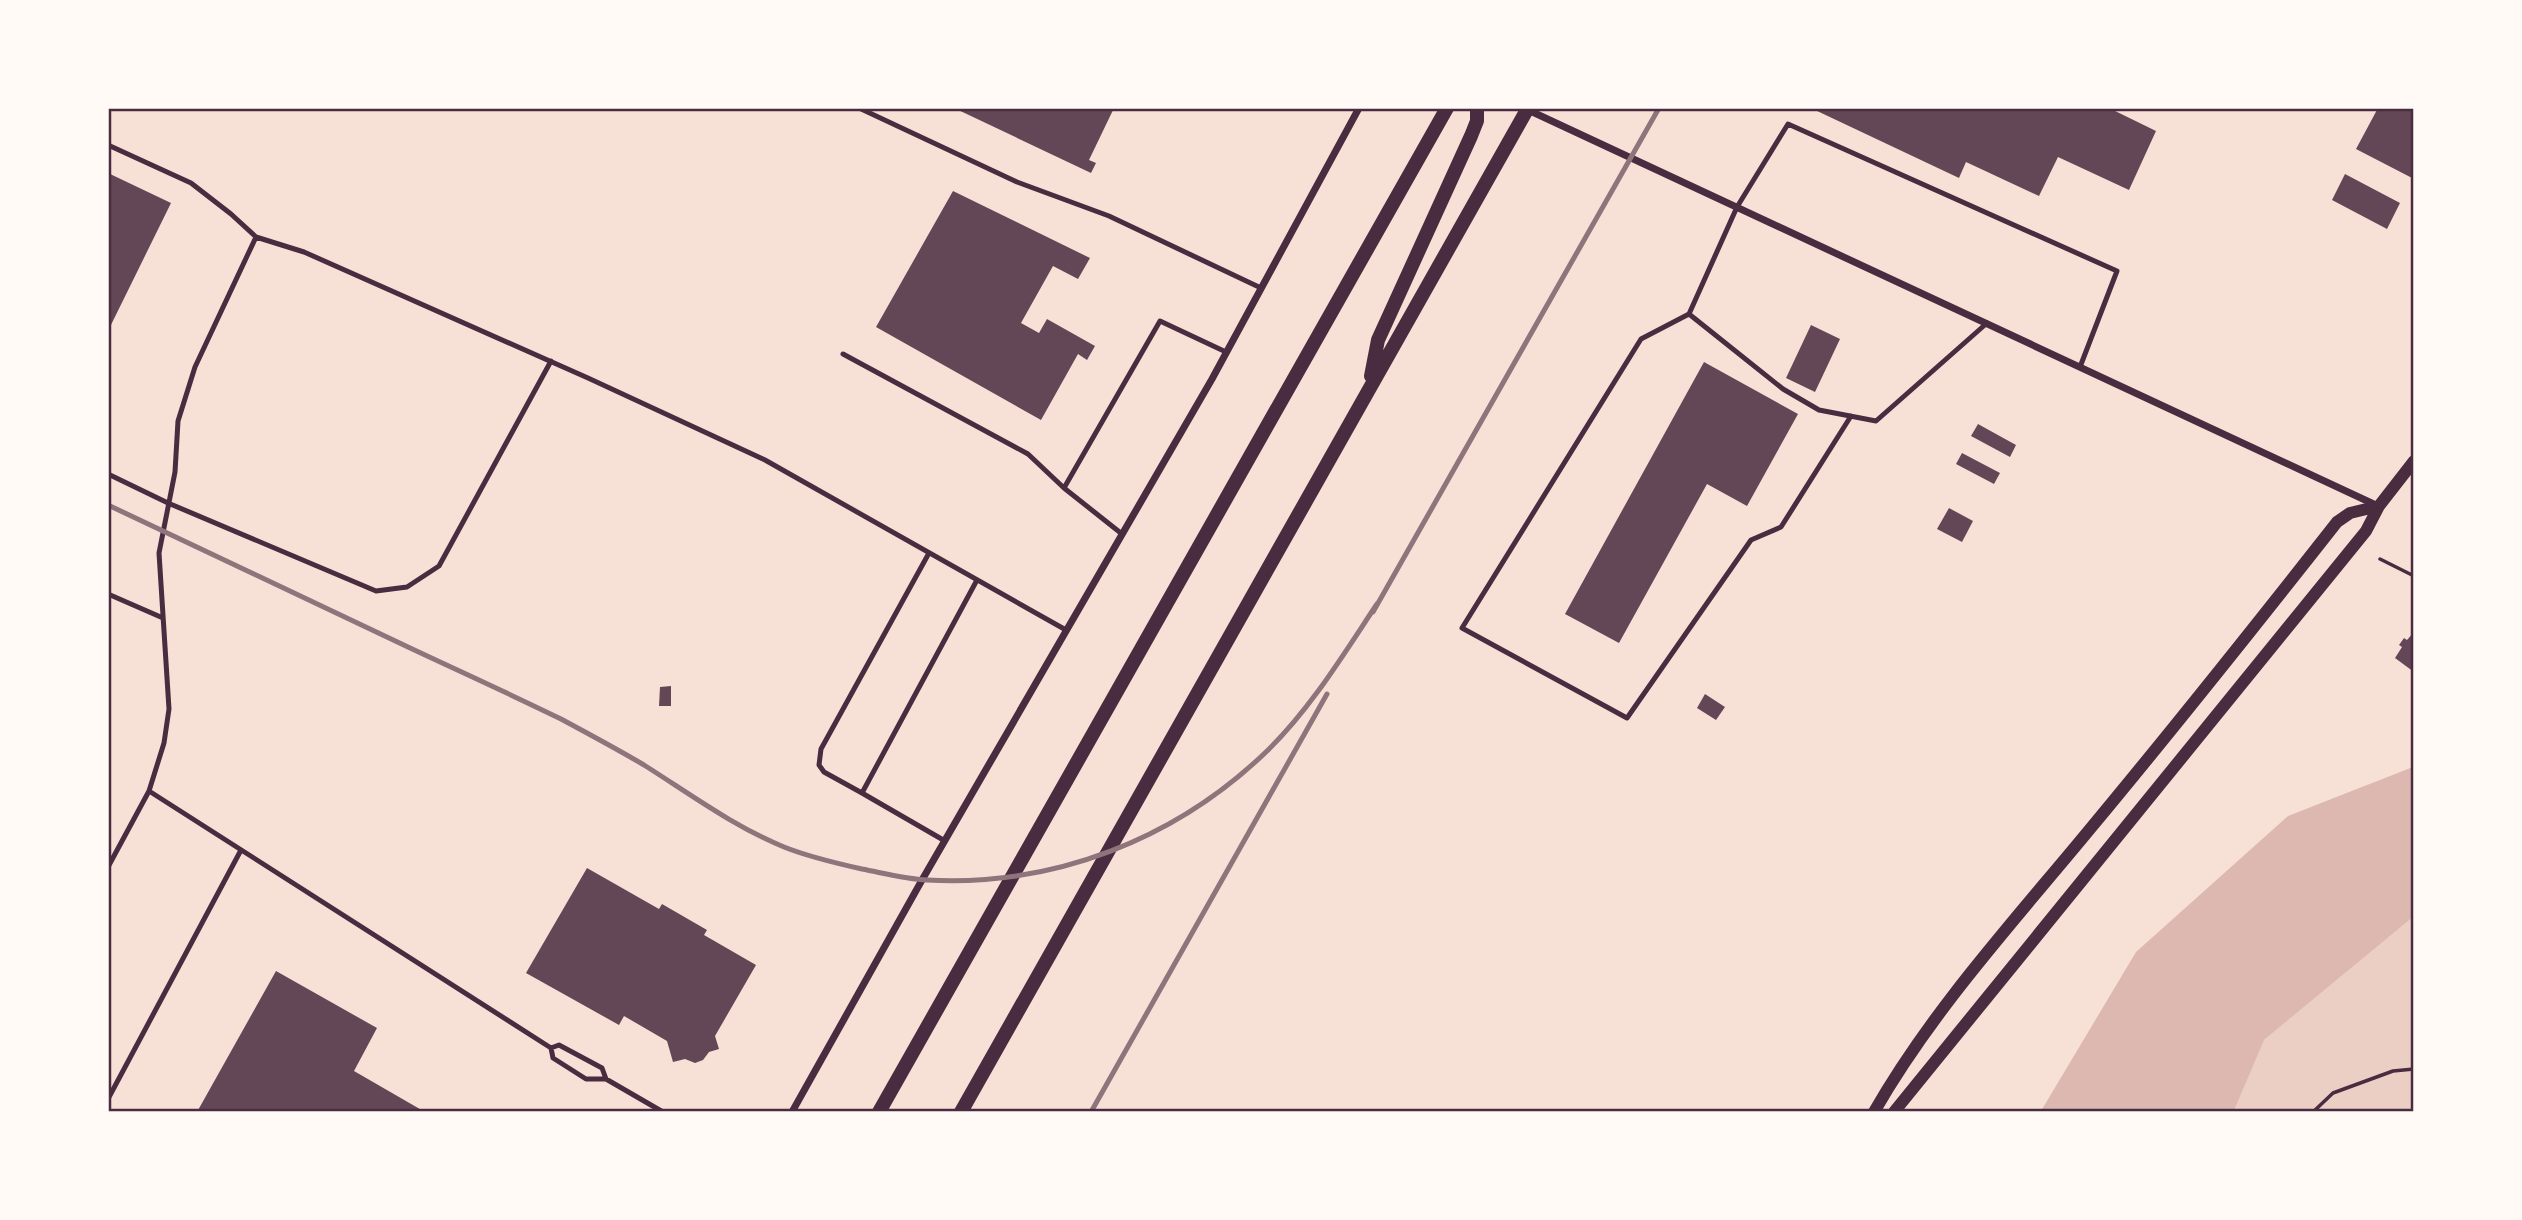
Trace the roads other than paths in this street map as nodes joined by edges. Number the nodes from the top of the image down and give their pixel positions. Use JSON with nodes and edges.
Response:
{"nodes":[{"id":1,"x":859,"y":108,"type":"edge"},
{"id":2,"x":1359,"y":108,"type":"edge"},
{"id":3,"x":1447,"y":108,"type":"edge"},
{"id":4,"x":1477,"y":108,"type":"edge"},
{"id":5,"x":1526,"y":109,"type":"edge"},
{"id":6,"x":108,"y":145,"type":"edge"},
{"id":7,"x":1737,"y":207,"type":"junction"},
{"id":8,"x":256,"y":237,"type":"junction"},
{"id":9,"x":1261,"y":288,"type":"junction"},
{"id":10,"x":1689,"y":314,"type":"junction"},
{"id":11,"x":1987,"y":323,"type":"junction"},
{"id":12,"x":1226,"y":352,"type":"junction"},
{"id":13,"x":844,"y":354,"type":"dead end"},
{"id":14,"x":551,"y":361,"type":"junction"},
{"id":15,"x":2080,"y":367,"type":"junction"},
{"id":16,"x":1368,"y":391,"type":"junction"},
{"id":17,"x":1851,"y":416,"type":"junction"},
{"id":18,"x":2413,"y":461,"type":"edge"},
{"id":19,"x":108,"y":474,"type":"edge"},
{"id":20,"x":1064,"y":488,"type":"junction"},
{"id":21,"x":168,"y":503,"type":"junction"},
{"id":22,"x":2379,"y":506,"type":"junction"},
{"id":23,"x":1122,"y":534,"type":"junction"},
{"id":24,"x":929,"y":552,"type":"junction"},
{"id":25,"x":977,"y":580,"type":"junction"},
{"id":26,"x":108,"y":594,"type":"edge"},
{"id":27,"x":163,"y":618,"type":"junction"},
{"id":28,"x":1066,"y":630,"type":"junction"},
{"id":29,"x":149,"y":791,"type":"junction"},
{"id":30,"x":862,"y":793,"type":"junction"},
{"id":31,"x":945,"y":841,"type":"junction"},
{"id":32,"x":241,"y":850,"type":"junction"},
{"id":33,"x":108,"y":867,"type":"edge"},
{"id":34,"x":551,"y":1048,"type":"junction"},
{"id":35,"x":606,"y":1079,"type":"junction"},
{"id":36,"x":108,"y":1099,"type":"edge"},
{"id":37,"x":663,"y":1111,"type":"edge"},
{"id":38,"x":792,"y":1111,"type":"edge"},
{"id":39,"x":879,"y":1111,"type":"edge"},
{"id":40,"x":961,"y":1111,"type":"edge"},
{"id":41,"x":1874,"y":1111,"type":"edge"},
{"id":42,"x":1894,"y":1111,"type":"edge"}],
"edges":[{"from":1,"to":9,"type":"lane"},
{"from":2,"to":9,"type":"street"},
{"from":3,"to":39,"type":"main road"},
{"from":4,"to":16,"type":"main road"},
{"from":5,"to":7,"type":"street"},
{"from":5,"to":16,"type":"main road"},
{"from":6,"to":8,"type":"lane"},
{"from":7,"to":10,"type":"lane"},
{"from":7,"to":11,"type":"street"},
{"from":7,"to":15,"type":"lane"},
{"from":8,"to":14,"type":"lane"},
{"from":8,"to":21,"type":"lane"},
{"from":9,"to":12,"type":"street"},
{"from":10,"to":17,"type":"lane"},
{"from":10,"to":17,"type":"lane"},
{"from":11,"to":15,"type":"street"},
{"from":11,"to":17,"type":"lane"},
{"from":12,"to":20,"type":"lane"},
{"from":12,"to":23,"type":"street"},
{"from":13,"to":20,"type":"lane"},
{"from":14,"to":21,"type":"lane"},
{"from":14,"to":24,"type":"lane"},
{"from":15,"to":22,"type":"street"},
{"from":16,"to":40,"type":"main road"},
{"from":18,"to":22,"type":"street"},
{"from":19,"to":21,"type":"lane"},
{"from":20,"to":23,"type":"lane"},
{"from":21,"to":27,"type":"lane"},
{"from":22,"to":41,"type":"street"},
{"from":22,"to":42,"type":"street"},
{"from":23,"to":28,"type":"street"},
{"from":24,"to":25,"type":"lane"},
{"from":24,"to":30,"type":"lane"},
{"from":25,"to":28,"type":"lane"},
{"from":25,"to":30,"type":"lane"},
{"from":26,"to":27,"type":"lane"},
{"from":27,"to":29,"type":"lane"},
{"from":28,"to":31,"type":"street"},
{"from":29,"to":32,"type":"lane"},
{"from":29,"to":33,"type":"lane"},
{"from":30,"to":31,"type":"lane"},
{"from":31,"to":38,"type":"street"},
{"from":32,"to":34,"type":"lane"},
{"from":32,"to":36,"type":"lane"},
{"from":34,"to":35,"type":"lane"},
{"from":34,"to":35,"type":"lane"},
{"from":35,"to":37,"type":"lane"}]}
